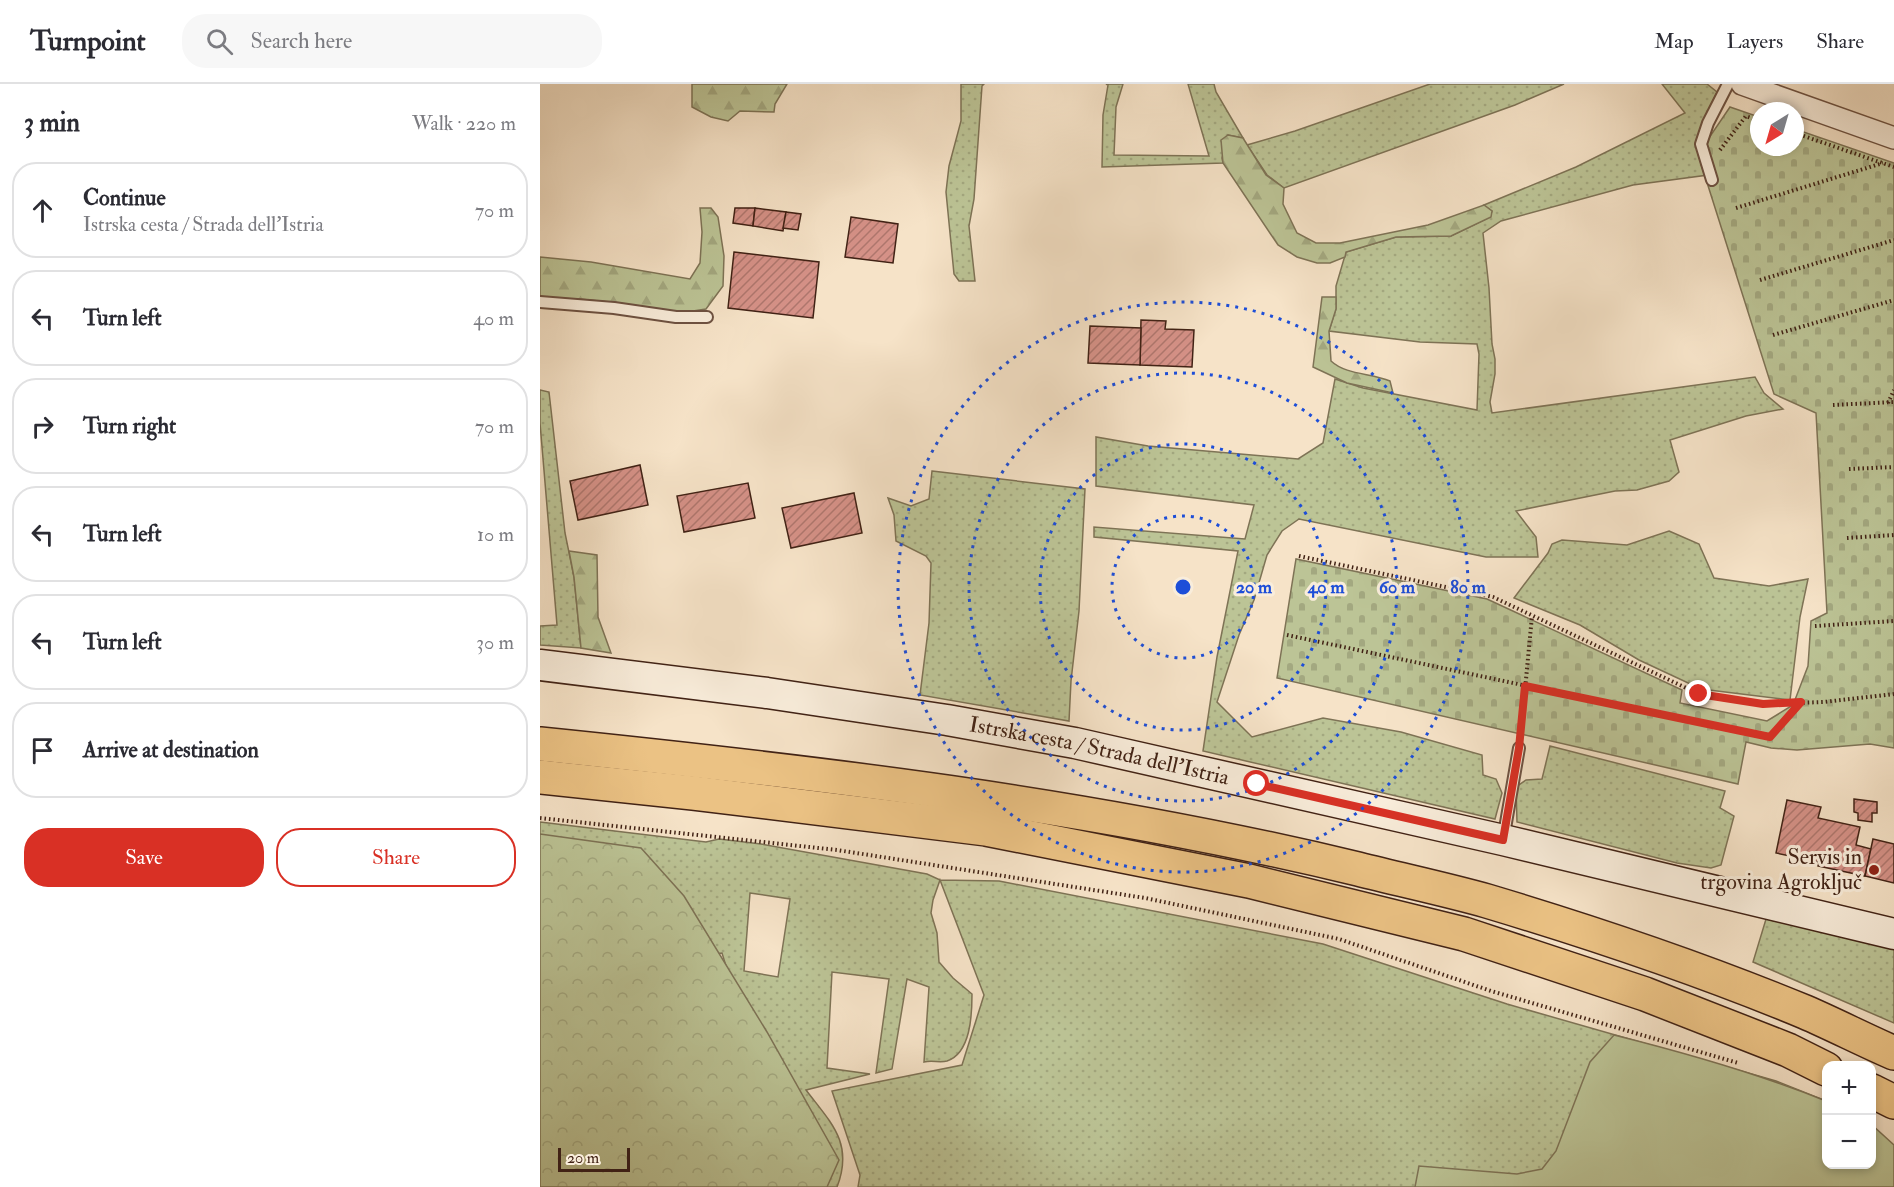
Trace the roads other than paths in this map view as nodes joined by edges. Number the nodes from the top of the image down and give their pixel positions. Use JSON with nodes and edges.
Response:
{"nodes":[{"id":1,"x":1728,"y":84,"type":"edge"},
{"id":2,"x":1742,"y":84,"type":"edge"},
{"id":3,"x":1894,"y":138,"type":"edge"},
{"id":4,"x":1712,"y":180,"type":"dead end"},
{"id":5,"x":540,"y":302,"type":"edge"},
{"id":6,"x":707,"y":317,"type":"dead end"},
{"id":7,"x":540,"y":665,"type":"edge"},
{"id":8,"x":540,"y":744,"type":"edge"},
{"id":9,"x":1519,"y":748,"type":"road end"},
{"id":10,"x":540,"y":777,"type":"edge"},
{"id":11,"x":1503,"y":840,"type":"junction"},
{"id":12,"x":1894,"y":934,"type":"edge"},
{"id":13,"x":1894,"y":1053,"type":"edge"},
{"id":14,"x":1822,"y":1067,"type":"edge"},
{"id":15,"x":1876,"y":1093,"type":"edge"},
{"id":16,"x":1894,"y":1102,"type":"edge"}],
"edges":[{"from":1,"to":4,"type":"lane"},
{"from":2,"to":3,"type":"street"},
{"from":5,"to":6,"type":"lane"},
{"from":7,"to":11,"type":"street","name":"Istrska cesta / Strada dell'Istria"},
{"from":8,"to":13,"type":"highway"},
{"from":9,"to":11,"type":"lane"},
{"from":10,"to":14,"type":"highway"},
{"from":11,"to":12,"type":"street","name":"Istrska cesta / Strada dell'Istria"},
{"from":15,"to":16,"type":"highway"}]}
